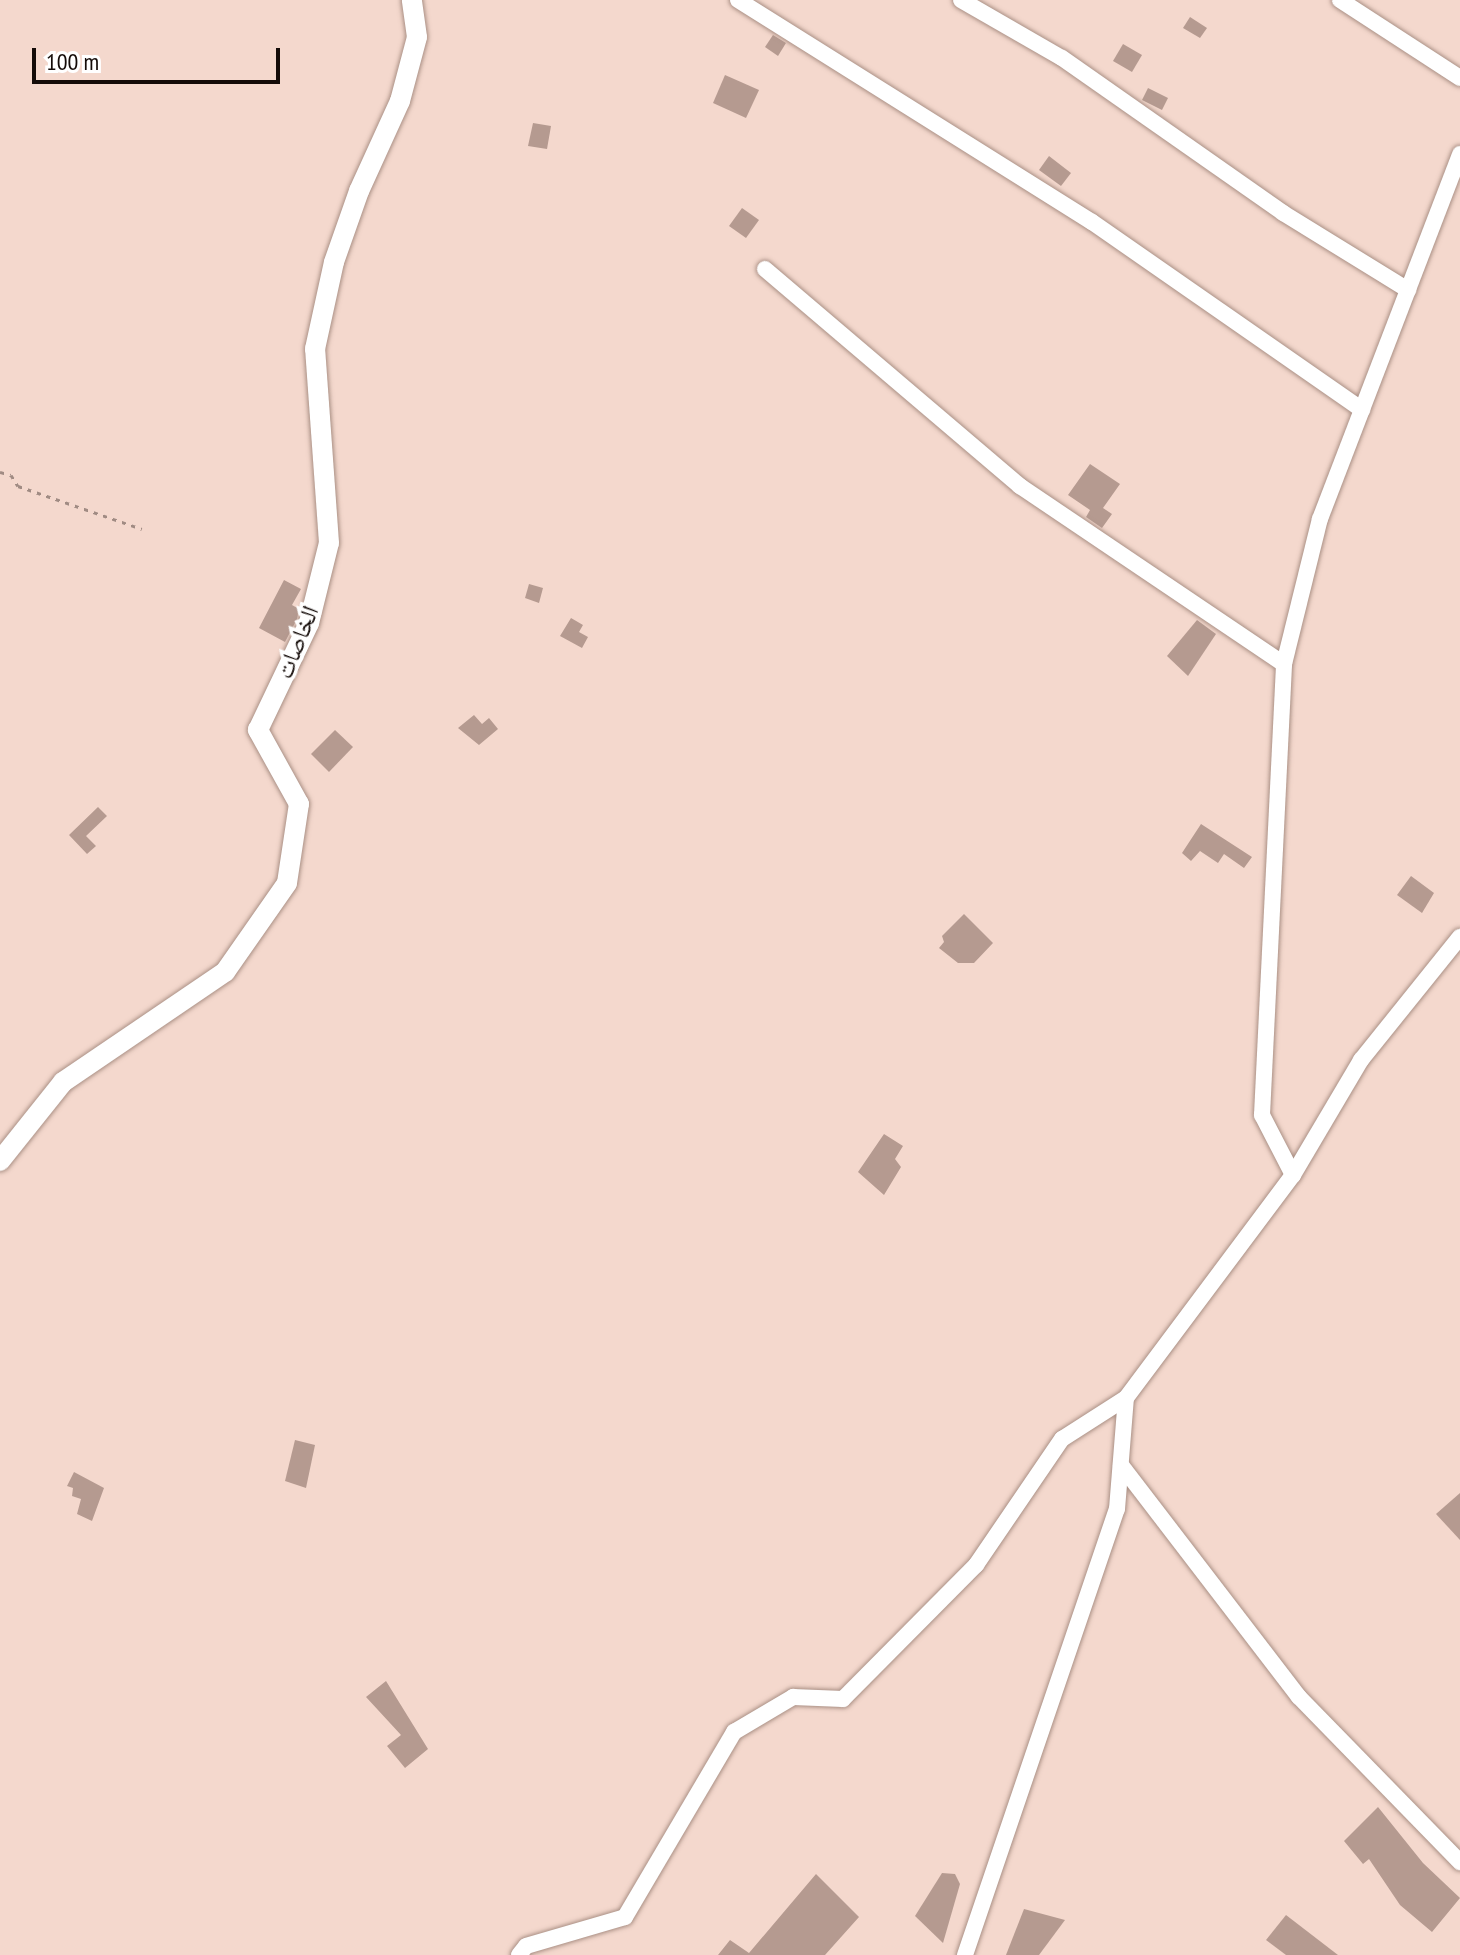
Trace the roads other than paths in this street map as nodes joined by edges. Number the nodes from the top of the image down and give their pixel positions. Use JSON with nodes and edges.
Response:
{"nodes":[{"id":1,"x":412,"y":0,"type":"edge"},
{"id":2,"x":738,"y":0,"type":"edge"},
{"id":3,"x":961,"y":0,"type":"edge"},
{"id":4,"x":1340,"y":0,"type":"edge"},
{"id":5,"x":1460,"y":78,"type":"edge"},
{"id":6,"x":1460,"y":154,"type":"edge"},
{"id":7,"x":765,"y":269,"type":"dead end"},
{"id":8,"x":1408,"y":290,"type":"junction"},
{"id":9,"x":1362,"y":410,"type":"junction"},
{"id":10,"x":1284,"y":664,"type":"junction"},
{"id":11,"x":1460,"y":937,"type":"edge"},
{"id":12,"x":0,"y":1161,"type":"edge"},
{"id":13,"x":1293,"y":1175,"type":"junction"},
{"id":14,"x":1126,"y":1398,"type":"junction"},
{"id":15,"x":1121,"y":1465,"type":"junction"},
{"id":16,"x":1460,"y":1862,"type":"edge"},
{"id":17,"x":519,"y":1955,"type":"edge"},
{"id":18,"x":965,"y":1955,"type":"edge"}],
"edges":[{"from":1,"to":12,"type":"street","name":"الخاصات"},
{"from":2,"to":9,"type":"street"},
{"from":3,"to":8,"type":"street"},
{"from":4,"to":5,"type":"street"},
{"from":6,"to":8,"type":"street"},
{"from":7,"to":10,"type":"street"},
{"from":8,"to":9,"type":"street"},
{"from":9,"to":10,"type":"street"},
{"from":10,"to":13,"type":"street"},
{"from":11,"to":13,"type":"street"},
{"from":13,"to":14,"type":"street"},
{"from":14,"to":15,"type":"street"},
{"from":14,"to":17,"type":"street"},
{"from":15,"to":16,"type":"street"},
{"from":15,"to":18,"type":"street"}]}
